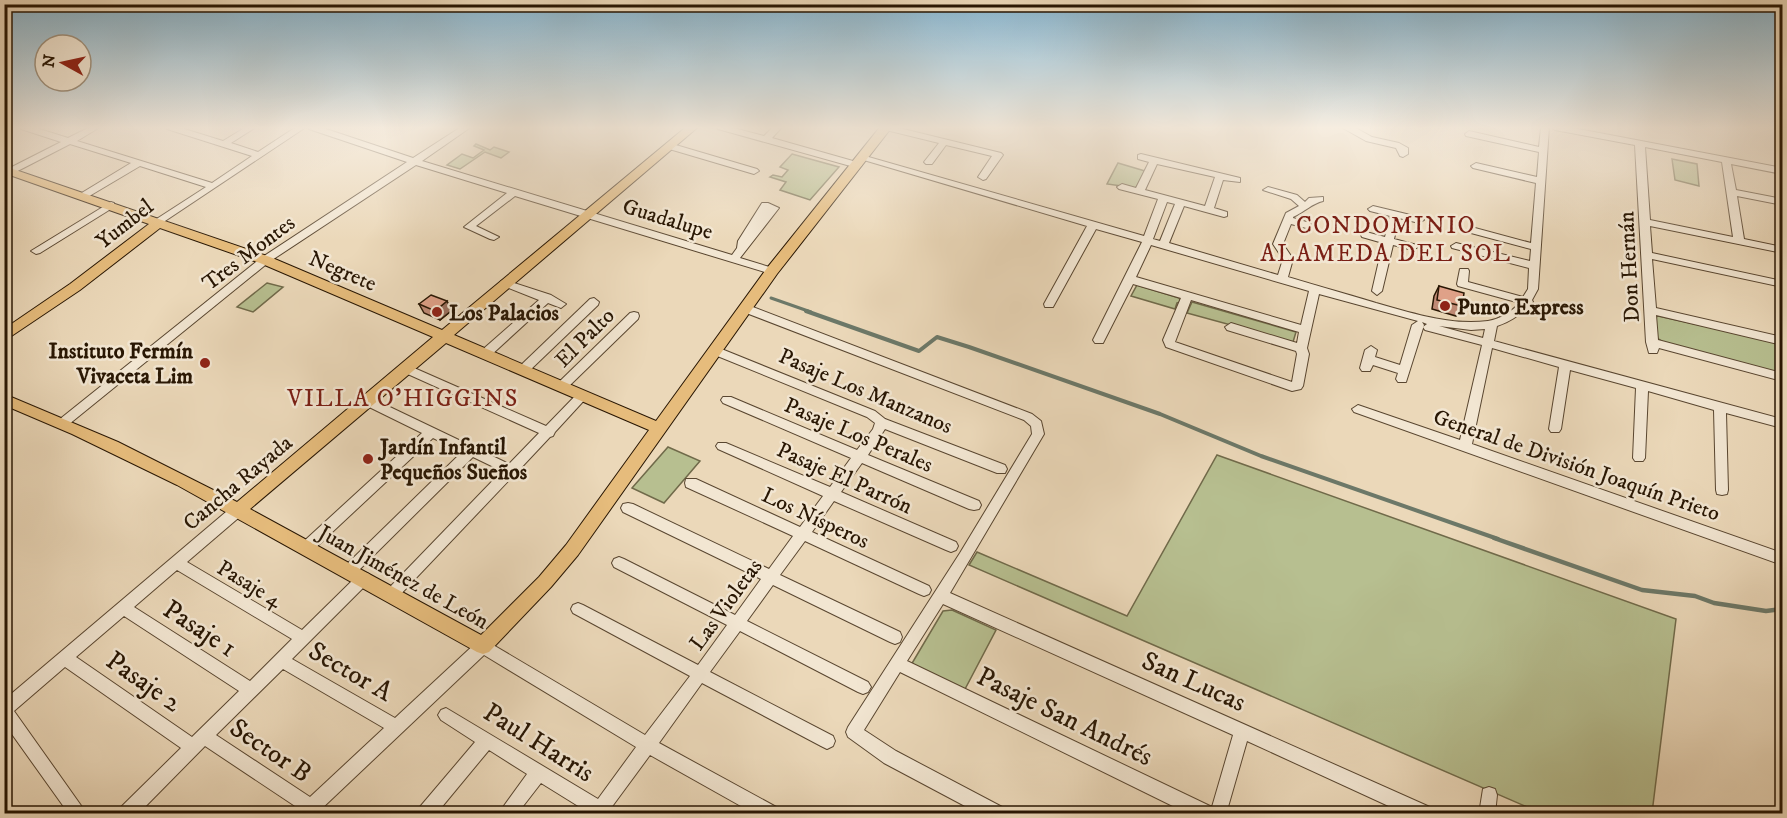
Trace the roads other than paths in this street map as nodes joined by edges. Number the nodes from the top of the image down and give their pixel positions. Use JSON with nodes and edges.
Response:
{"nodes":[{"id":1,"x":21,"y":165,"type":"edge"},
{"id":2,"x":135,"y":165,"type":"edge"},
{"id":3,"x":141,"y":165,"type":"edge"},
{"id":4,"x":244,"y":165,"type":"edge"},
{"id":5,"x":407,"y":165,"type":"edge"},
{"id":6,"x":427,"y":165,"type":"edge"},
{"id":7,"x":646,"y":165,"type":"edge"},
{"id":8,"x":734,"y":165,"type":"edge"},
{"id":9,"x":856,"y":165,"type":"edge"},
{"id":10,"x":875,"y":165,"type":"edge"},
{"id":11,"x":991,"y":165,"type":"edge"},
{"id":12,"x":1151,"y":165,"type":"edge"},
{"id":13,"x":1175,"y":165,"type":"edge"},
{"id":14,"x":1543,"y":165,"type":"edge"},
{"id":15,"x":1641,"y":165,"type":"edge"},
{"id":16,"x":1727,"y":165,"type":"edge"},
{"id":17,"x":1749,"y":165,"type":"edge"},
{"id":18,"x":1476,"y":166,"type":"dead end"},
{"id":19,"x":754,"y":171,"type":"dead end"},
{"id":20,"x":1782,"y":171,"type":"edge"},
{"id":21,"x":7,"y":172,"type":"edge"},
{"id":22,"x":1220,"y":176,"type":"junction"},
{"id":23,"x":983,"y":177,"type":"dead end"},
{"id":24,"x":1237,"y":180,"type":"dead end"},
{"id":25,"x":1541,"y":181,"type":"junction"},
{"id":26,"x":213,"y":186,"type":"junction"},
{"id":27,"x":1122,"y":188,"type":"dead end"},
{"id":28,"x":1268,"y":190,"type":"dead end"},
{"id":29,"x":514,"y":192,"type":"junction"},
{"id":30,"x":1138,"y":192,"type":"junction"},
{"id":31,"x":1731,"y":192,"type":"junction"},
{"id":32,"x":83,"y":196,"type":"junction"},
{"id":33,"x":1162,"y":198,"type":"junction"},
{"id":34,"x":1320,"y":199,"type":"dead end"},
{"id":35,"x":1782,"y":202,"type":"edge"},
{"id":36,"x":1180,"y":203,"type":"junction"},
{"id":37,"x":111,"y":205,"type":"junction"},
{"id":38,"x":1306,"y":207,"type":"junction"},
{"id":39,"x":1373,"y":208,"type":"dead end"},
{"id":40,"x":1208,"y":210,"type":"junction"},
{"id":41,"x":586,"y":214,"type":"junction"},
{"id":42,"x":1224,"y":214,"type":"dead end"},
{"id":43,"x":1395,"y":214,"type":"junction"},
{"id":44,"x":1287,"y":220,"type":"junction"},
{"id":45,"x":1419,"y":220,"type":"dead end"},
{"id":46,"x":159,"y":222,"type":"junction"},
{"id":47,"x":1645,"y":222,"type":"junction"},
{"id":48,"x":1306,"y":225,"type":"dead end"},
{"id":49,"x":1092,"y":226,"type":"junction"},
{"id":50,"x":1474,"y":231,"type":"dead end"},
{"id":51,"x":1366,"y":235,"type":"dead end"},
{"id":52,"x":494,"y":237,"type":"dead end"},
{"id":53,"x":1389,"y":241,"type":"junction"},
{"id":54,"x":1739,"y":241,"type":"junction"},
{"id":55,"x":1146,"y":242,"type":"junction"},
{"id":56,"x":1162,"y":246,"type":"junction"},
{"id":57,"x":1456,"y":246,"type":"dead end"},
{"id":58,"x":742,"y":247,"type":"dead end"},
{"id":59,"x":1413,"y":247,"type":"dead end"},
{"id":60,"x":1536,"y":247,"type":"junction"},
{"id":61,"x":1279,"y":248,"type":"junction"},
{"id":62,"x":1782,"y":250,"type":"edge"},
{"id":63,"x":36,"y":251,"type":"dead end"},
{"id":64,"x":1296,"y":253,"type":"dead end"},
{"id":65,"x":1647,"y":255,"type":"junction"},
{"id":66,"x":734,"y":259,"type":"junction"},
{"id":67,"x":265,"y":260,"type":"junction"},
{"id":68,"x":1535,"y":266,"type":"junction"},
{"id":69,"x":772,"y":271,"type":"junction"},
{"id":70,"x":1464,"y":271,"type":"dead end"},
{"id":71,"x":1129,"y":279,"type":"junction"},
{"id":72,"x":1282,"y":279,"type":"junction"},
{"id":73,"x":505,"y":283,"type":"junction"},
{"id":74,"x":1782,"y":284,"type":"edge"},
{"id":75,"x":1315,"y":289,"type":"junction"},
{"id":76,"x":1187,"y":296,"type":"junction"},
{"id":77,"x":1376,"y":297,"type":"junction"},
{"id":78,"x":547,"y":298,"type":"junction"},
{"id":79,"x":594,"y":302,"type":"dead end"},
{"id":80,"x":1528,"y":302,"type":"junction"},
{"id":81,"x":561,"y":304,"type":"dead end"},
{"id":82,"x":1049,"y":304,"type":"dead end"},
{"id":83,"x":745,"y":308,"type":"junction"},
{"id":84,"x":1650,"y":310,"type":"junction"},
{"id":85,"x":1392,"y":311,"type":"junction"},
{"id":86,"x":634,"y":316,"type":"dead end"},
{"id":87,"x":1492,"y":324,"type":"junction"},
{"id":88,"x":1418,"y":325,"type":"junction"},
{"id":89,"x":1231,"y":327,"type":"dead end"},
{"id":90,"x":1305,"y":330,"type":"junction"},
{"id":91,"x":4,"y":336,"type":"edge"},
{"id":92,"x":443,"y":336,"type":"junction"},
{"id":93,"x":1100,"y":340,"type":"dead end"},
{"id":94,"x":1782,"y":341,"type":"edge"},
{"id":95,"x":1488,"y":343,"type":"junction"},
{"id":96,"x":1301,"y":348,"type":"junction"},
{"id":97,"x":714,"y":350,"type":"junction"},
{"id":98,"x":485,"y":354,"type":"junction"},
{"id":99,"x":1368,"y":359,"type":"dead end"},
{"id":100,"x":1565,"y":366,"type":"junction"},
{"id":101,"x":405,"y":368,"type":"junction"},
{"id":102,"x":523,"y":370,"type":"junction"},
{"id":103,"x":1782,"y":377,"type":"edge"},
{"id":104,"x":1642,"y":385,"type":"junction"},
{"id":105,"x":562,"y":387,"type":"junction"},
{"id":106,"x":583,"y":395,"type":"junction"},
{"id":107,"x":4,"y":399,"type":"edge"},
{"id":108,"x":727,"y":400,"type":"dead end"},
{"id":109,"x":367,"y":401,"type":"junction"},
{"id":110,"x":1720,"y":406,"type":"junction"},
{"id":111,"x":1358,"y":409,"type":"dead end"},
{"id":112,"x":64,"y":422,"type":"junction"},
{"id":113,"x":881,"y":422,"type":"junction"},
{"id":114,"x":1782,"y":424,"type":"edge"},
{"id":115,"x":659,"y":428,"type":"junction"},
{"id":116,"x":1555,"y":429,"type":"dead end"},
{"id":117,"x":431,"y":432,"type":"junction"},
{"id":118,"x":549,"y":433,"type":"junction"},
{"id":119,"x":722,"y":446,"type":"dead end"},
{"id":120,"x":1466,"y":447,"type":"junction"},
{"id":121,"x":471,"y":451,"type":"junction"},
{"id":122,"x":859,"y":457,"type":"junction"},
{"id":123,"x":1639,"y":458,"type":"dead end"},
{"id":124,"x":1001,"y":469,"type":"dead end"},
{"id":125,"x":513,"y":471,"type":"junction"},
{"id":126,"x":691,"y":483,"type":"dead end"},
{"id":127,"x":1722,"y":490,"type":"dead end"},
{"id":128,"x":832,"y":494,"type":"junction"},
{"id":129,"x":974,"y":506,"type":"dead end"},
{"id":130,"x":628,"y":508,"type":"dead end"},
{"id":131,"x":238,"y":510,"type":"junction"},
{"id":132,"x":802,"y":534,"type":"junction"},
{"id":133,"x":951,"y":546,"type":"dead end"},
{"id":134,"x":307,"y":547,"type":"junction"},
{"id":135,"x":1782,"y":559,"type":"edge"},
{"id":136,"x":177,"y":563,"type":"junction"},
{"id":137,"x":619,"y":563,"type":"dead end"},
{"id":138,"x":357,"y":574,"type":"junction"},
{"id":139,"x":771,"y":577,"type":"junction"},
{"id":140,"x":924,"y":590,"type":"dead end"},
{"id":141,"x":393,"y":593,"type":"junction"},
{"id":142,"x":941,"y":596,"type":"junction"},
{"id":143,"x":123,"y":608,"type":"junction"},
{"id":144,"x":578,"y":609,"type":"dead end"},
{"id":145,"x":737,"y":623,"type":"junction"},
{"id":146,"x":895,"y":637,"type":"dead end"},
{"id":147,"x":303,"y":638,"type":"junction"},
{"id":148,"x":483,"y":645,"type":"junction"},
{"id":149,"x":65,"y":658,"type":"junction"},
{"id":150,"x":281,"y":660,"type":"junction"},
{"id":151,"x":899,"y":664,"type":"junction"},
{"id":152,"x":700,"y":674,"type":"junction"},
{"id":153,"x":863,"y":687,"type":"dead end"},
{"id":154,"x":250,"y":690,"type":"junction"},
{"id":155,"x":4,"y":710,"type":"edge"},
{"id":156,"x":446,"y":715,"type":"dead end"},
{"id":157,"x":396,"y":727,"type":"junction"},
{"id":158,"x":1242,"y":731,"type":"junction"},
{"id":159,"x":199,"y":741,"type":"junction"},
{"id":160,"x":487,"y":741,"type":"junction"},
{"id":161,"x":827,"y":741,"type":"dead end"},
{"id":162,"x":647,"y":745,"type":"junction"},
{"id":163,"x":539,"y":772,"type":"junction"},
{"id":164,"x":1489,"y":795,"type":"dead end"},
{"id":165,"x":307,"y":810,"type":"edge"},
{"id":166,"x":598,"y":811,"type":"edge"},
{"id":167,"x":80,"y":813,"type":"edge"},
{"id":168,"x":126,"y":813,"type":"edge"},
{"id":169,"x":425,"y":813,"type":"edge"},
{"id":170,"x":506,"y":813,"type":"edge"},
{"id":171,"x":772,"y":813,"type":"edge"},
{"id":172,"x":998,"y":813,"type":"edge"},
{"id":173,"x":1208,"y":813,"type":"edge"},
{"id":174,"x":1218,"y":813,"type":"edge"},
{"id":175,"x":1426,"y":813,"type":"edge"},
{"id":176,"x":1486,"y":813,"type":"edge"}],
"edges":[{"from":1,"to":21,"type":"street"},
{"from":2,"to":32,"type":"street"},
{"from":3,"to":26,"type":"street"},
{"from":4,"to":26,"type":"street","name":"Yumbel"},
{"from":5,"to":67,"type":"street","name":"Tres Montes"},
{"from":6,"to":29,"type":"street","name":"Guadalupe"},
{"from":7,"to":41,"type":"main road","name":"Cancha Rayada"},
{"from":8,"to":19,"type":"street"},
{"from":9,"to":69,"type":"main road"},
{"from":10,"to":49,"type":"street"},
{"from":11,"to":23,"type":"street"},
{"from":12,"to":30,"type":"street"},
{"from":13,"to":22,"type":"street"},
{"from":14,"to":25,"type":"street"},
{"from":15,"to":47,"type":"street","name":"Don Hernán"},
{"from":16,"to":31,"type":"street"},
{"from":17,"to":20,"type":"street"},
{"from":18,"to":25,"type":"street"},
{"from":21,"to":32,"type":"main road","name":"Negrete"},
{"from":22,"to":24,"type":"street"},
{"from":22,"to":40,"type":"street"},
{"from":25,"to":60,"type":"street"},
{"from":26,"to":46,"type":"street","name":"Yumbel"},
{"from":27,"to":30,"type":"street"},
{"from":28,"to":38,"type":"street"},
{"from":29,"to":41,"type":"street","name":"Guadalupe"},
{"from":29,"to":52,"type":"street"},
{"from":30,"to":33,"type":"street"},
{"from":31,"to":35,"type":"street"},
{"from":31,"to":54,"type":"street"},
{"from":32,"to":37,"type":"main road","name":"Negrete"},
{"from":33,"to":36,"type":"street"},
{"from":33,"to":55,"type":"street"},
{"from":34,"to":38,"type":"street"},
{"from":36,"to":40,"type":"street"},
{"from":36,"to":56,"type":"street"},
{"from":37,"to":46,"type":"main road","name":"Negrete"},
{"from":37,"to":63,"type":"street"},
{"from":38,"to":44,"type":"street"},
{"from":39,"to":43,"type":"street"},
{"from":40,"to":42,"type":"street"},
{"from":41,"to":66,"type":"street","name":"Guadalupe"},
{"from":41,"to":73,"type":"main road","name":"Cancha Rayada"},
{"from":43,"to":45,"type":"street"},
{"from":43,"to":53,"type":"street"},
{"from":44,"to":48,"type":"street"},
{"from":44,"to":61,"type":"street"},
{"from":46,"to":67,"type":"main road","name":"Negrete"},
{"from":46,"to":91,"type":"main road","name":"Yumbel"},
{"from":47,"to":54,"type":"street"},
{"from":47,"to":65,"type":"street","name":"Don Hernán"},
{"from":49,"to":55,"type":"street"},
{"from":49,"to":82,"type":"street"},
{"from":50,"to":60,"type":"street"},
{"from":51,"to":53,"type":"street"},
{"from":53,"to":59,"type":"street"},
{"from":53,"to":77,"type":"street"},
{"from":54,"to":62,"type":"street"},
{"from":55,"to":56,"type":"street"},
{"from":55,"to":71,"type":"street"},
{"from":56,"to":72,"type":"street"},
{"from":57,"to":68,"type":"street"},
{"from":58,"to":66,"type":"street"},
{"from":60,"to":68,"type":"street"},
{"from":61,"to":64,"type":"street"},
{"from":61,"to":72,"type":"street"},
{"from":65,"to":74,"type":"street"},
{"from":65,"to":84,"type":"street","name":"Don Hernán"},
{"from":66,"to":69,"type":"street","name":"Guadalupe"},
{"from":67,"to":92,"type":"main road","name":"Negrete"},
{"from":67,"to":112,"type":"street","name":"Tres Montes"},
{"from":68,"to":80,"type":"street"},
{"from":69,"to":83,"type":"main road"},
{"from":70,"to":80,"type":"street"},
{"from":71,"to":76,"type":"street"},
{"from":71,"to":93,"type":"street"},
{"from":72,"to":75,"type":"street"},
{"from":73,"to":78,"type":"street"},
{"from":73,"to":92,"type":"main road","name":"Cancha Rayada"},
{"from":75,"to":77,"type":"street"},
{"from":75,"to":90,"type":"street"},
{"from":76,"to":90,"type":"street"},
{"from":76,"to":96,"type":"street"},
{"from":77,"to":85,"type":"street"},
{"from":78,"to":81,"type":"street"},
{"from":78,"to":98,"type":"street"},
{"from":79,"to":102,"type":"street"},
{"from":80,"to":87,"type":"street"},
{"from":83,"to":97,"type":"main road"},
{"from":83,"to":142,"type":"street"},
{"from":84,"to":94,"type":"street"},
{"from":84,"to":103,"type":"street","name":"Don Hernán"},
{"from":85,"to":87,"type":"street"},
{"from":85,"to":88,"type":"street"},
{"from":86,"to":105,"type":"street","name":"El Palto"},
{"from":87,"to":95,"type":"street"},
{"from":88,"to":95,"type":"street"},
{"from":88,"to":99,"type":"street"},
{"from":89,"to":96,"type":"street"},
{"from":90,"to":96,"type":"street"},
{"from":92,"to":98,"type":"main road","name":"Negrete"},
{"from":92,"to":101,"type":"main road","name":"Cancha Rayada"},
{"from":95,"to":100,"type":"street"},
{"from":95,"to":120,"type":"street"},
{"from":97,"to":113,"type":"street","name":"Pasaje Los Manzanos"},
{"from":97,"to":115,"type":"main road"},
{"from":98,"to":102,"type":"main road","name":"Negrete"},
{"from":100,"to":104,"type":"street"},
{"from":100,"to":116,"type":"street"},
{"from":101,"to":109,"type":"main road","name":"Cancha Rayada"},
{"from":101,"to":118,"type":"street"},
{"from":102,"to":105,"type":"main road","name":"Negrete"},
{"from":104,"to":110,"type":"street"},
{"from":104,"to":123,"type":"street"},
{"from":105,"to":106,"type":"main road","name":"Negrete"},
{"from":106,"to":115,"type":"main road","name":"Negrete"},
{"from":106,"to":118,"type":"street"},
{"from":107,"to":112,"type":"main road","name":"Juan Jiménez de León"},
{"from":108,"to":122,"type":"street","name":"Pasaje Los Perales"},
{"from":109,"to":117,"type":"street"},
{"from":109,"to":131,"type":"main road","name":"Cancha Rayada"},
{"from":110,"to":114,"type":"street"},
{"from":110,"to":127,"type":"street"},
{"from":111,"to":120,"type":"street","name":"General de División Joaquín Prieto"},
{"from":112,"to":131,"type":"main road","name":"Juan Jiménez de León"},
{"from":113,"to":122,"type":"street","name":"Las Violetas"},
{"from":113,"to":124,"type":"street","name":"Pasaje Los Manzanos"},
{"from":115,"to":148,"type":"main road"},
{"from":117,"to":121,"type":"street"},
{"from":117,"to":134,"type":"street"},
{"from":118,"to":125,"type":"street"},
{"from":119,"to":128,"type":"street","name":"Pasaje El Parrón"},
{"from":120,"to":135,"type":"street","name":"General de División Joaquín Prieto"},
{"from":121,"to":125,"type":"street"},
{"from":121,"to":138,"type":"street"},
{"from":122,"to":128,"type":"street","name":"Las Violetas"},
{"from":122,"to":129,"type":"street","name":"Pasaje Los Perales"},
{"from":125,"to":141,"type":"street"},
{"from":126,"to":132,"type":"street","name":"Los Nísperos"},
{"from":128,"to":132,"type":"street","name":"Las Violetas"},
{"from":128,"to":133,"type":"street","name":"Pasaje El Parrón"},
{"from":130,"to":139,"type":"street"},
{"from":131,"to":134,"type":"main road","name":"Juan Jiménez de León"},
{"from":131,"to":136,"type":"street","name":"Cancha Rayada"},
{"from":132,"to":139,"type":"street","name":"Las Violetas"},
{"from":132,"to":140,"type":"street","name":"Los Nísperos"},
{"from":134,"to":138,"type":"main road","name":"Juan Jiménez de León"},
{"from":136,"to":143,"type":"street","name":"Cancha Rayada"},
{"from":136,"to":147,"type":"street","name":"Pasaje 4"},
{"from":137,"to":145,"type":"street"},
{"from":138,"to":141,"type":"main road","name":"Juan Jiménez de León"},
{"from":138,"to":147,"type":"street"},
{"from":139,"to":145,"type":"street","name":"Las Violetas"},
{"from":139,"to":146,"type":"street"},
{"from":141,"to":148,"type":"main road","name":"Juan Jiménez de León"},
{"from":142,"to":151,"type":"street"},
{"from":142,"to":158,"type":"street","name":"San Lucas"},
{"from":143,"to":149,"type":"street","name":"Cancha Rayada"},
{"from":143,"to":154,"type":"street","name":"Pasaje 1"},
{"from":144,"to":152,"type":"street"},
{"from":145,"to":152,"type":"street","name":"Las Violetas"},
{"from":145,"to":153,"type":"street"},
{"from":147,"to":150,"type":"street"},
{"from":148,"to":157,"type":"street"},
{"from":148,"to":162,"type":"street","name":"Juan Jiménez de León"},
{"from":149,"to":155,"type":"street","name":"Cancha Rayada"},
{"from":149,"to":159,"type":"street","name":"Pasaje 2"},
{"from":150,"to":154,"type":"street"},
{"from":150,"to":157,"type":"street","name":"Sector A"},
{"from":151,"to":172,"type":"street"},
{"from":151,"to":173,"type":"street","name":"Pasaje San Andrés"},
{"from":152,"to":161,"type":"street"},
{"from":152,"to":162,"type":"street","name":"Las Violetas"},
{"from":154,"to":159,"type":"street"},
{"from":155,"to":167,"type":"street"},
{"from":156,"to":160,"type":"street","name":"Paul Harris"},
{"from":157,"to":165,"type":"street"},
{"from":158,"to":174,"type":"street"},
{"from":158,"to":175,"type":"street","name":"San Lucas"},
{"from":159,"to":165,"type":"street","name":"Sector B"},
{"from":159,"to":168,"type":"street"},
{"from":160,"to":163,"type":"street","name":"Paul Harris"},
{"from":160,"to":169,"type":"street"},
{"from":162,"to":166,"type":"street","name":"Las Violetas"},
{"from":162,"to":171,"type":"street","name":"Juan Jiménez de León"},
{"from":163,"to":166,"type":"street","name":"Paul Harris"},
{"from":163,"to":170,"type":"street"},
{"from":164,"to":176,"type":"street"}]}
